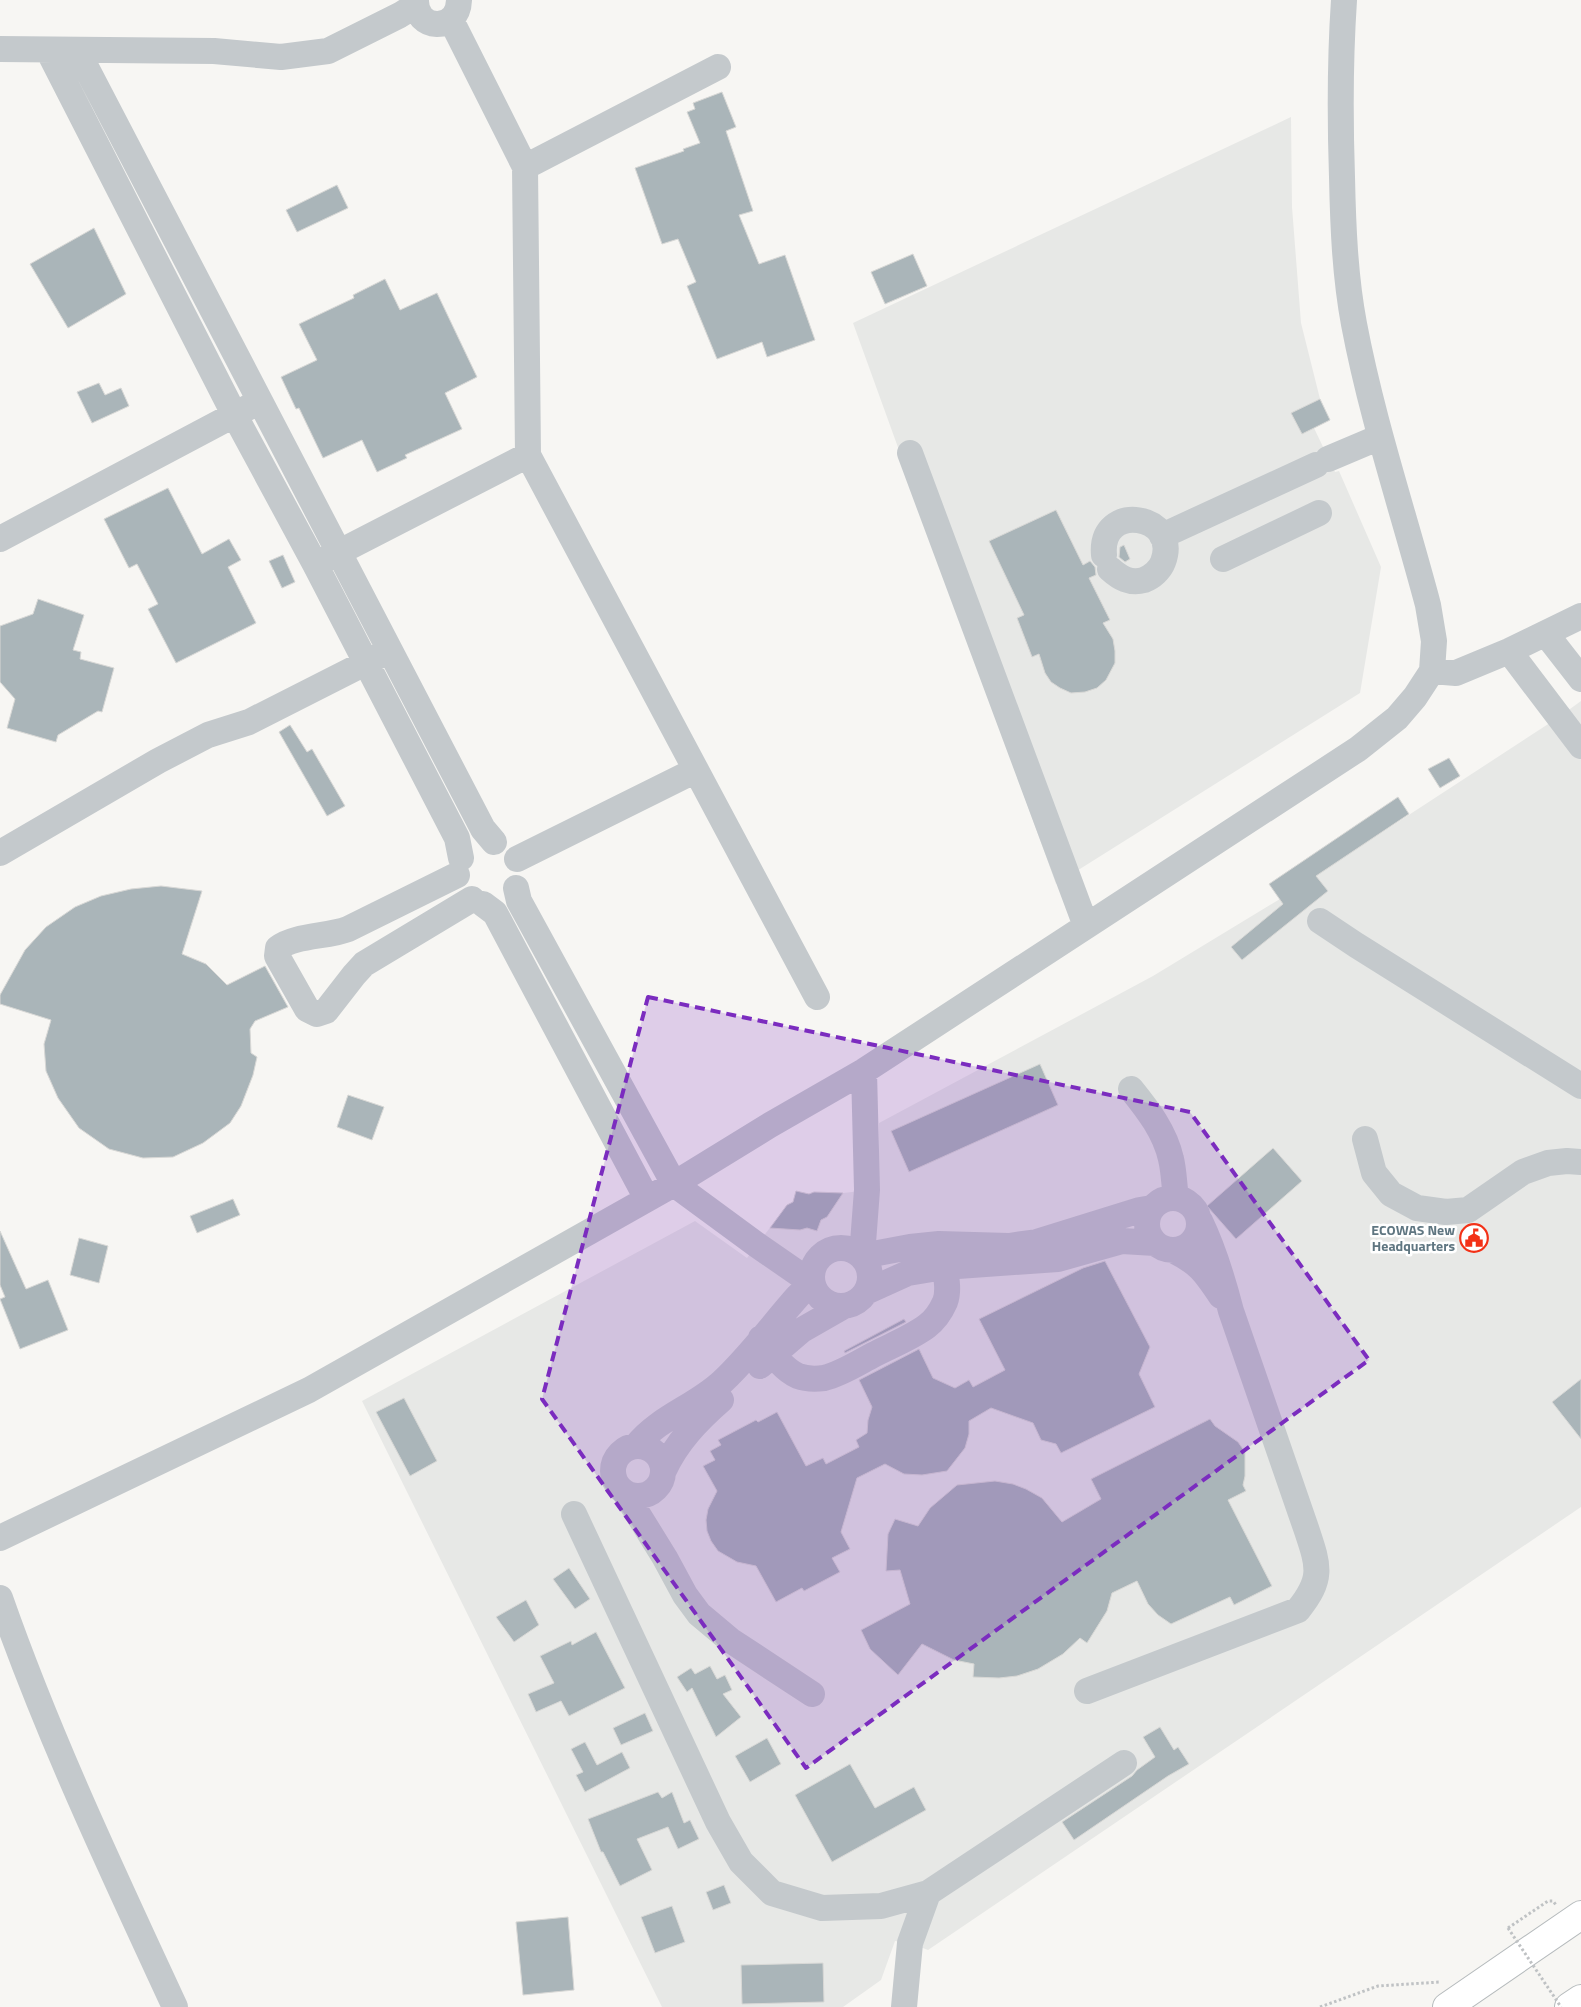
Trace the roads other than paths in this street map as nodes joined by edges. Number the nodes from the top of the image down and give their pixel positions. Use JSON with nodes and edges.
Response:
{"nodes":[{"id":1,"x":1344,"y":0,"type":"edge"},
{"id":2,"x":416,"y":3,"type":"edge"},
{"id":3,"x":455,"y":10,"type":"edge"},
{"id":4,"x":0,"y":49,"type":"edge"},
{"id":5,"x":48,"y":50,"type":"junction"},
{"id":6,"x":77,"y":50,"type":"junction"},
{"id":7,"x":718,"y":67,"type":"dead end"},
{"id":8,"x":525,"y":167,"type":"junction"},
{"id":9,"x":261,"y":401,"type":"junction"},
{"id":10,"x":234,"y":414,"type":"junction"},
{"id":11,"x":1380,"y":437,"type":"junction"},
{"id":12,"x":910,"y":453,"type":"dead end"},
{"id":13,"x":528,"y":455,"type":"junction"},
{"id":14,"x":1319,"y":513,"type":"dead end"},
{"id":15,"x":1162,"y":536,"type":"junction"},
{"id":16,"x":0,"y":539,"type":"edge"},
{"id":17,"x":339,"y":553,"type":"junction"},
{"id":18,"x":1223,"y":559,"type":"dead end"},
{"id":19,"x":315,"y":564,"type":"junction"},
{"id":20,"x":1581,"y":616,"type":"edge"},
{"id":21,"x":1546,"y":634,"type":"junction"},
{"id":22,"x":389,"y":651,"type":"junction"},
{"id":23,"x":1509,"y":652,"type":"junction"},
{"id":24,"x":366,"y":662,"type":"junction"},
{"id":25,"x":1432,"y":671,"type":"junction"},
{"id":26,"x":1581,"y":679,"type":"edge"},
{"id":27,"x":1581,"y":746,"type":"edge"},
{"id":28,"x":696,"y":770,"type":"junction"},
{"id":29,"x":494,"y":842,"type":"junction"},
{"id":30,"x":0,"y":852,"type":"edge"},
{"id":31,"x":517,"y":859,"type":"junction"},
{"id":32,"x":459,"y":867,"type":"junction"},
{"id":33,"x":516,"y":888,"type":"junction"},
{"id":34,"x":478,"y":901,"type":"junction"},
{"id":35,"x":1320,"y":921,"type":"dead end"},
{"id":36,"x":1086,"y":926,"type":"junction"},
{"id":37,"x":348,"y":929,"type":"junction"},
{"id":38,"x":364,"y":964,"type":"junction"},
{"id":39,"x":818,"y":997,"type":"dead end"},
{"id":40,"x":864,"y":1071,"type":"junction"},
{"id":41,"x":1581,"y":1086,"type":"edge"},
{"id":42,"x":1131,"y":1089,"type":"dead end"},
{"id":43,"x":1366,"y":1139,"type":"dead end"},
{"id":44,"x":1581,"y":1162,"type":"edge"},
{"id":45,"x":674,"y":1184,"type":"junction"},
{"id":46,"x":1176,"y":1197,"type":"junction"},
{"id":47,"x":647,"y":1199,"type":"junction"},
{"id":48,"x":1152,"y":1208,"type":"junction"},
{"id":49,"x":1200,"y":1221,"type":"junction"},
{"id":50,"x":1164,"y":1246,"type":"junction"},
{"id":51,"x":862,"y":1256,"type":"junction"},
{"id":52,"x":941,"y":1256,"type":"junction"},
{"id":53,"x":812,"y":1283,"type":"junction"},
{"id":54,"x":866,"y":1292,"type":"junction"},
{"id":55,"x":844,"y":1306,"type":"junction"},
{"id":56,"x":1231,"y":1311,"type":"junction"},
{"id":57,"x":767,"y":1346,"type":"junction"},
{"id":58,"x":636,"y":1446,"type":"junction"},
{"id":59,"x":661,"y":1478,"type":"junction"},
{"id":60,"x":628,"y":1495,"type":"junction"},
{"id":61,"x":574,"y":1514,"type":"dead end"},
{"id":62,"x":0,"y":1538,"type":"edge"},
{"id":63,"x":665,"y":1558,"type":"junction"},
{"id":64,"x":0,"y":1598,"type":"edge"},
{"id":65,"x":1087,"y":1691,"type":"dead end"},
{"id":66,"x":812,"y":1694,"type":"dead end"},
{"id":67,"x":1124,"y":1763,"type":"dead end"},
{"id":68,"x":928,"y":1893,"type":"junction"},
{"id":69,"x":1569,"y":1914,"type":"edge"},
{"id":70,"x":1446,"y":1995,"type":"edge"},
{"id":71,"x":1581,"y":1999,"type":"edge"},
{"id":72,"x":175,"y":2007,"type":"edge"},
{"id":73,"x":904,"y":2007,"type":"edge"},
{"id":74,"x":1569,"y":2007,"type":"edge"}],
"edges":[{"from":1,"to":11,"type":"street"},
{"from":2,"to":3,"type":"street"},
{"from":2,"to":6,"type":"street"},
{"from":3,"to":8,"type":"street"},
{"from":4,"to":5,"type":"street"},
{"from":5,"to":6,"type":"street"},
{"from":5,"to":10,"type":"street"},
{"from":6,"to":9,"type":"street"},
{"from":7,"to":8,"type":"street"},
{"from":8,"to":13,"type":"street"},
{"from":9,"to":10,"type":"street"},
{"from":9,"to":17,"type":"street"},
{"from":10,"to":16,"type":"street"},
{"from":10,"to":19,"type":"street"},
{"from":11,"to":15,"type":"street"},
{"from":11,"to":25,"type":"street"},
{"from":12,"to":36,"type":"street"},
{"from":13,"to":17,"type":"street"},
{"from":13,"to":28,"type":"street"},
{"from":14,"to":18,"type":"street"},
{"from":15,"to":15,"type":"street"},
{"from":17,"to":19,"type":"street"},
{"from":17,"to":22,"type":"street"},
{"from":19,"to":24,"type":"street"},
{"from":20,"to":21,"type":"street"},
{"from":21,"to":23,"type":"street"},
{"from":21,"to":26,"type":"street"},
{"from":22,"to":24,"type":"street"},
{"from":22,"to":29,"type":"street"},
{"from":23,"to":25,"type":"street"},
{"from":23,"to":27,"type":"street"},
{"from":24,"to":30,"type":"street"},
{"from":24,"to":32,"type":"street"},
{"from":25,"to":36,"type":"street"},
{"from":28,"to":31,"type":"street"},
{"from":28,"to":39,"type":"street"},
{"from":29,"to":31,"type":"street"},
{"from":29,"to":32,"type":"street"},
{"from":31,"to":33,"type":"street"},
{"from":32,"to":34,"type":"street"},
{"from":32,"to":37,"type":"street"},
{"from":33,"to":34,"type":"street"},
{"from":33,"to":45,"type":"street"},
{"from":34,"to":38,"type":"street"},
{"from":34,"to":47,"type":"street"},
{"from":35,"to":41,"type":"street"},
{"from":36,"to":40,"type":"street"},
{"from":37,"to":38,"type":"street"},
{"from":37,"to":38,"type":"street"},
{"from":40,"to":45,"type":"street"},
{"from":40,"to":51,"type":"street"},
{"from":42,"to":46,"type":"street"},
{"from":43,"to":44,"type":"street"},
{"from":45,"to":47,"type":"street"},
{"from":45,"to":53,"type":"street"},
{"from":46,"to":48,"type":"street"},
{"from":46,"to":49,"type":"street"},
{"from":47,"to":62,"type":"street"},
{"from":48,"to":50,"type":"street"},
{"from":48,"to":52,"type":"street"},
{"from":49,"to":50,"type":"street"},
{"from":49,"to":56,"type":"street"},
{"from":50,"to":52,"type":"street"},
{"from":50,"to":56,"type":"street"},
{"from":51,"to":52,"type":"street"},
{"from":51,"to":53,"type":"street"},
{"from":51,"to":54,"type":"street"},
{"from":52,"to":54,"type":"street"},
{"from":52,"to":57,"type":"street"},
{"from":53,"to":55,"type":"street"},
{"from":53,"to":57,"type":"street"},
{"from":54,"to":55,"type":"street"},
{"from":55,"to":57,"type":"street"},
{"from":56,"to":65,"type":"street"},
{"from":57,"to":58,"type":"street"},
{"from":57,"to":59,"type":"street"},
{"from":58,"to":59,"type":"street"},
{"from":58,"to":60,"type":"street"},
{"from":59,"to":60,"type":"street"},
{"from":59,"to":63,"type":"street"},
{"from":60,"to":63,"type":"street"},
{"from":61,"to":68,"type":"street"},
{"from":63,"to":66,"type":"street"},
{"from":64,"to":72,"type":"street"},
{"from":67,"to":68,"type":"street"},
{"from":68,"to":73,"type":"street"},
{"from":69,"to":70,"type":"highway"},
{"from":71,"to":74,"type":"highway"}]}
